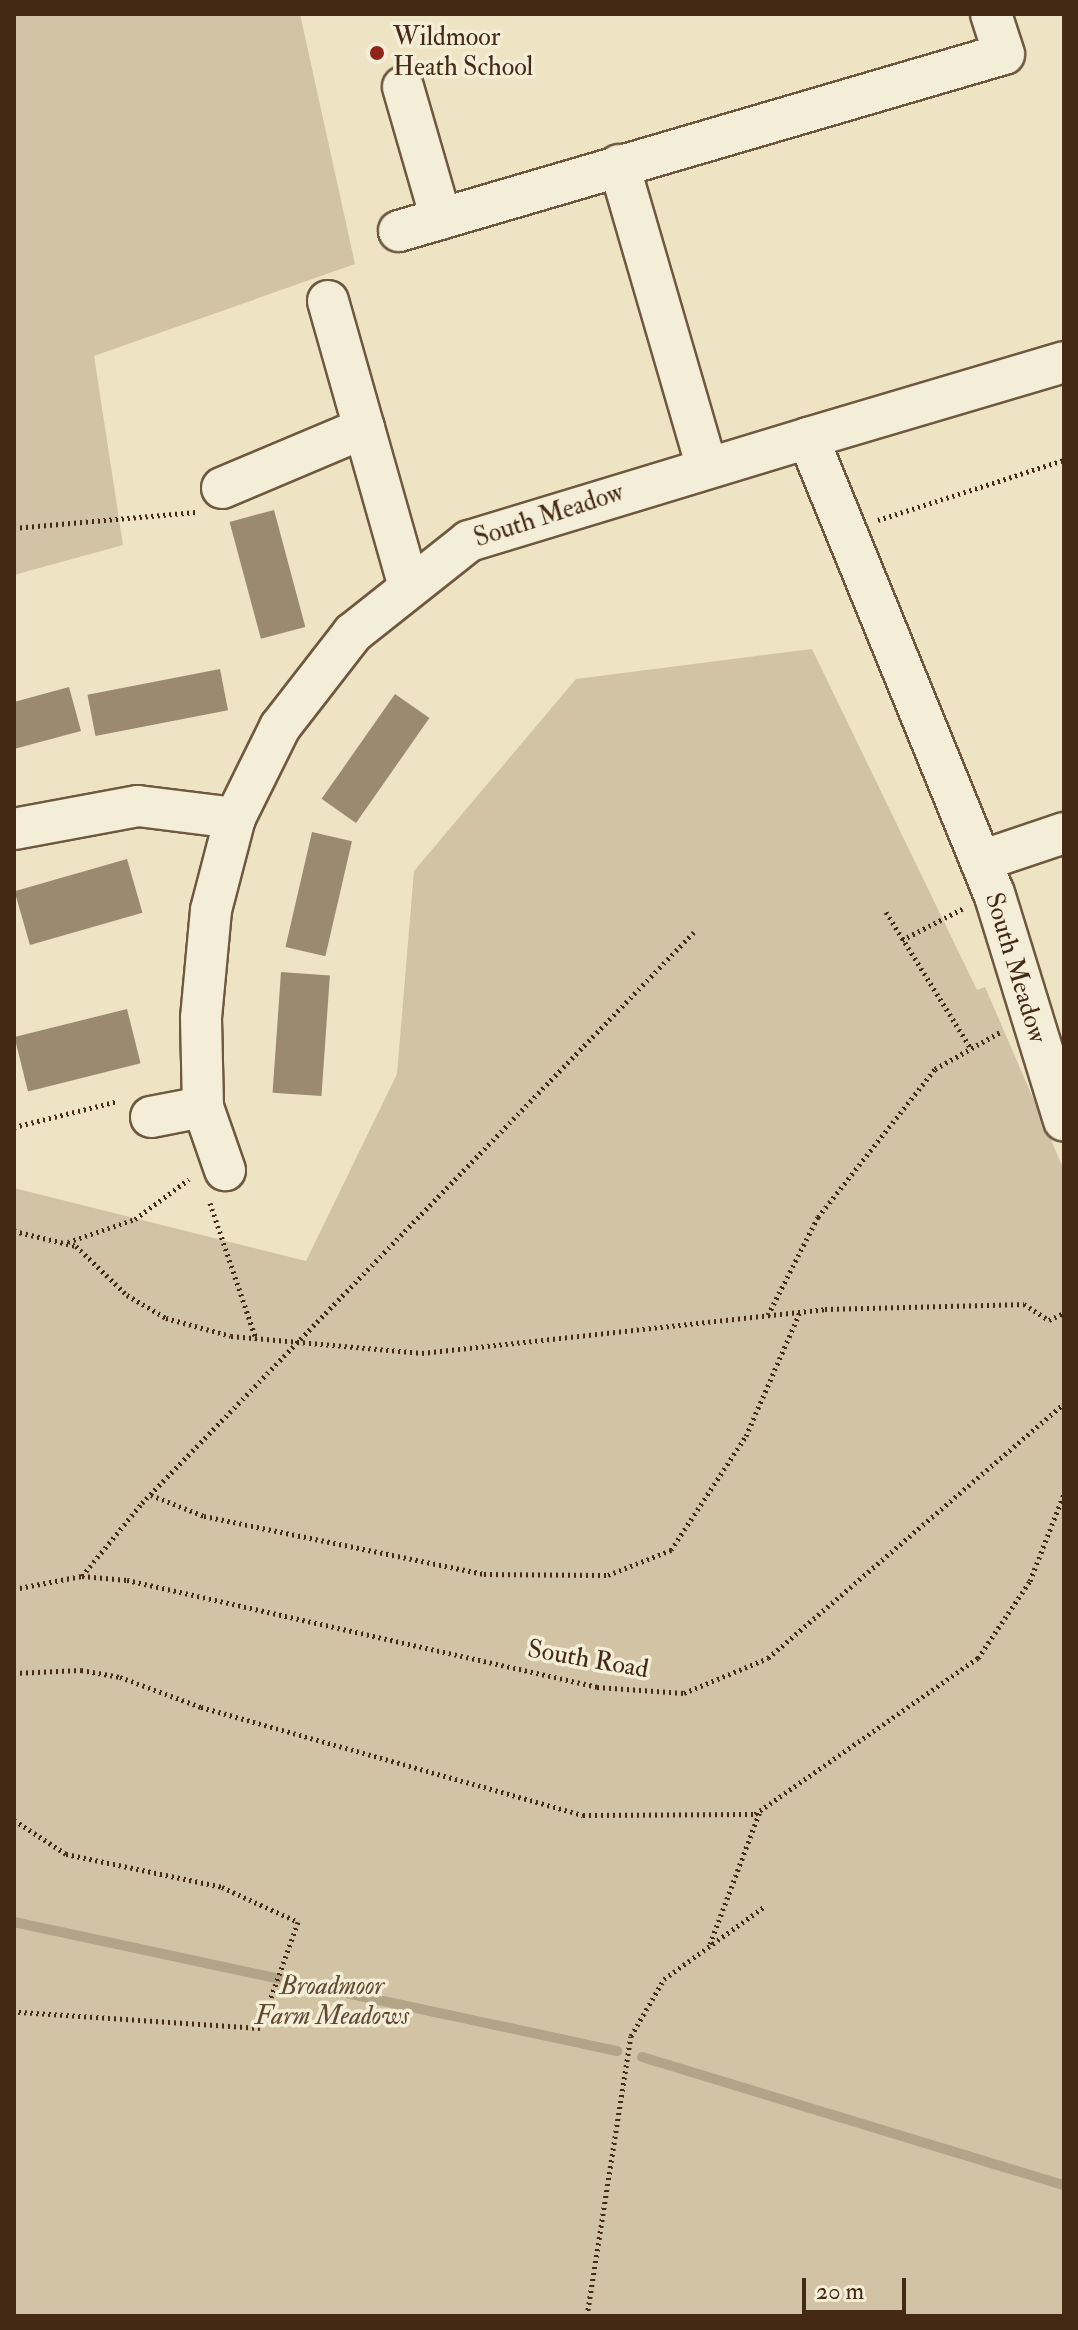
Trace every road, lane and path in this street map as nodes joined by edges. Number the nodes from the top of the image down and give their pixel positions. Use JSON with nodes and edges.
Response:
{"nodes":[{"id":1,"x":991,"y":14,"type":"edge"},
{"id":2,"x":403,"y":87,"type":"dead end"},
{"id":3,"x":619,"y":165,"type":"junction"},
{"id":4,"x":441,"y":219,"type":"junction"},
{"id":5,"x":399,"y":231,"type":"dead end"},
{"id":6,"x":328,"y":301,"type":"dead end"},
{"id":7,"x":1064,"y":362,"type":"edge"},
{"id":8,"x":364,"y":428,"type":"junction"},
{"id":9,"x":808,"y":438,"type":"junction"},
{"id":10,"x":1064,"y":460,"type":"edge"},
{"id":11,"x":707,"y":467,"type":"junction"},
{"id":12,"x":218,"y":499,"type":"joint"},
{"id":13,"x":14,"y":528,"type":"edge"},
{"id":14,"x":843,"y":529,"type":"junction"},
{"id":15,"x":408,"y":584,"type":"junction"},
{"id":16,"x":235,"y":818,"type":"junction"},
{"id":17,"x":14,"y":829,"type":"edge"},
{"id":18,"x":1064,"y":833,"type":"edge"},
{"id":19,"x":988,"y":877,"type":"junction"},
{"id":20,"x":886,"y":912,"type":"dead end"},
{"id":21,"x":694,"y":932,"type":"dead end"},
{"id":22,"x":902,"y":940,"type":"junction"},
{"id":23,"x":1030,"y":1018,"type":"junction"},
{"id":24,"x":970,"y":1047,"type":"junction"},
{"id":25,"x":1056,"y":1074,"type":"edge"},
{"id":26,"x":203,"y":1107,"type":"junction"},
{"id":27,"x":151,"y":1117,"type":"joint"},
{"id":28,"x":1064,"y":1120,"type":"edge"},
{"id":29,"x":14,"y":1127,"type":"edge"},
{"id":30,"x":210,"y":1179,"type":"junction"},
{"id":31,"x":14,"y":1231,"type":"edge"},
{"id":32,"x":65,"y":1244,"type":"junction"},
{"id":33,"x":800,"y":1311,"type":"junction"},
{"id":34,"x":1064,"y":1313,"type":"edge"},
{"id":35,"x":768,"y":1315,"type":"junction"},
{"id":36,"x":256,"y":1339,"type":"junction"},
{"id":37,"x":297,"y":1342,"type":"junction"},
{"id":38,"x":1064,"y":1403,"type":"edge"},
{"id":39,"x":1064,"y":1494,"type":"edge"},
{"id":40,"x":150,"y":1495,"type":"junction"},
{"id":41,"x":82,"y":1576,"type":"junction"},
{"id":42,"x":14,"y":1589,"type":"edge"},
{"id":43,"x":14,"y":1673,"type":"edge"},
{"id":44,"x":761,"y":1811,"type":"junction"},
{"id":45,"x":14,"y":1820,"type":"edge"},
{"id":46,"x":764,"y":1907,"type":"dead end"},
{"id":47,"x":709,"y":1945,"type":"junction"},
{"id":48,"x":17,"y":2012,"type":"dead end"},
{"id":49,"x":587,"y":2316,"type":"edge"}],
"edges":[{"from":1,"to":3,"type":"street"},
{"from":2,"to":4,"type":"street"},
{"from":3,"to":4,"type":"street"},
{"from":3,"to":11,"type":"street"},
{"from":4,"to":5,"type":"street"},
{"from":6,"to":8,"type":"street"},
{"from":7,"to":9,"type":"street","name":"South Meadow"},
{"from":8,"to":12,"type":"street"},
{"from":8,"to":15,"type":"street"},
{"from":9,"to":11,"type":"street","name":"South Meadow"},
{"from":9,"to":14,"type":"street","name":"South Meadow"},
{"from":10,"to":14,"type":"path"},
{"from":11,"to":15,"type":"street","name":"South Meadow"},
{"from":12,"to":13,"type":"path"},
{"from":14,"to":19,"type":"street","name":"South Meadow"},
{"from":15,"to":16,"type":"street","name":"South Meadow"},
{"from":16,"to":17,"type":"street"},
{"from":16,"to":26,"type":"street","name":"South Meadow"},
{"from":18,"to":19,"type":"street","name":"South Meadow"},
{"from":19,"to":22,"type":"path"},
{"from":19,"to":23,"type":"street","name":"South Meadow"},
{"from":20,"to":22,"type":"path"},
{"from":21,"to":37,"type":"path"},
{"from":22,"to":24,"type":"path"},
{"from":23,"to":24,"type":"path"},
{"from":23,"to":25,"type":"street","name":"South Meadow"},
{"from":24,"to":35,"type":"path"},
{"from":25,"to":28,"type":"street","name":"South Meadow"},
{"from":26,"to":27,"type":"street"},
{"from":26,"to":30,"type":"street","name":"South Meadow"},
{"from":27,"to":29,"type":"path"},
{"from":30,"to":32,"type":"path"},
{"from":30,"to":36,"type":"path"},
{"from":31,"to":32,"type":"path"},
{"from":32,"to":36,"type":"path"},
{"from":33,"to":34,"type":"path"},
{"from":33,"to":35,"type":"path"},
{"from":33,"to":40,"type":"path"},
{"from":35,"to":37,"type":"path"},
{"from":36,"to":37,"type":"path"},
{"from":37,"to":40,"type":"path"},
{"from":38,"to":41,"type":"path","name":"South Road"},
{"from":39,"to":44,"type":"path"},
{"from":40,"to":41,"type":"path"},
{"from":41,"to":42,"type":"path","name":"South Road"},
{"from":43,"to":44,"type":"path"},
{"from":44,"to":47,"type":"path"},
{"from":45,"to":48,"type":"path"},
{"from":46,"to":47,"type":"path"},
{"from":47,"to":49,"type":"path"}]}
